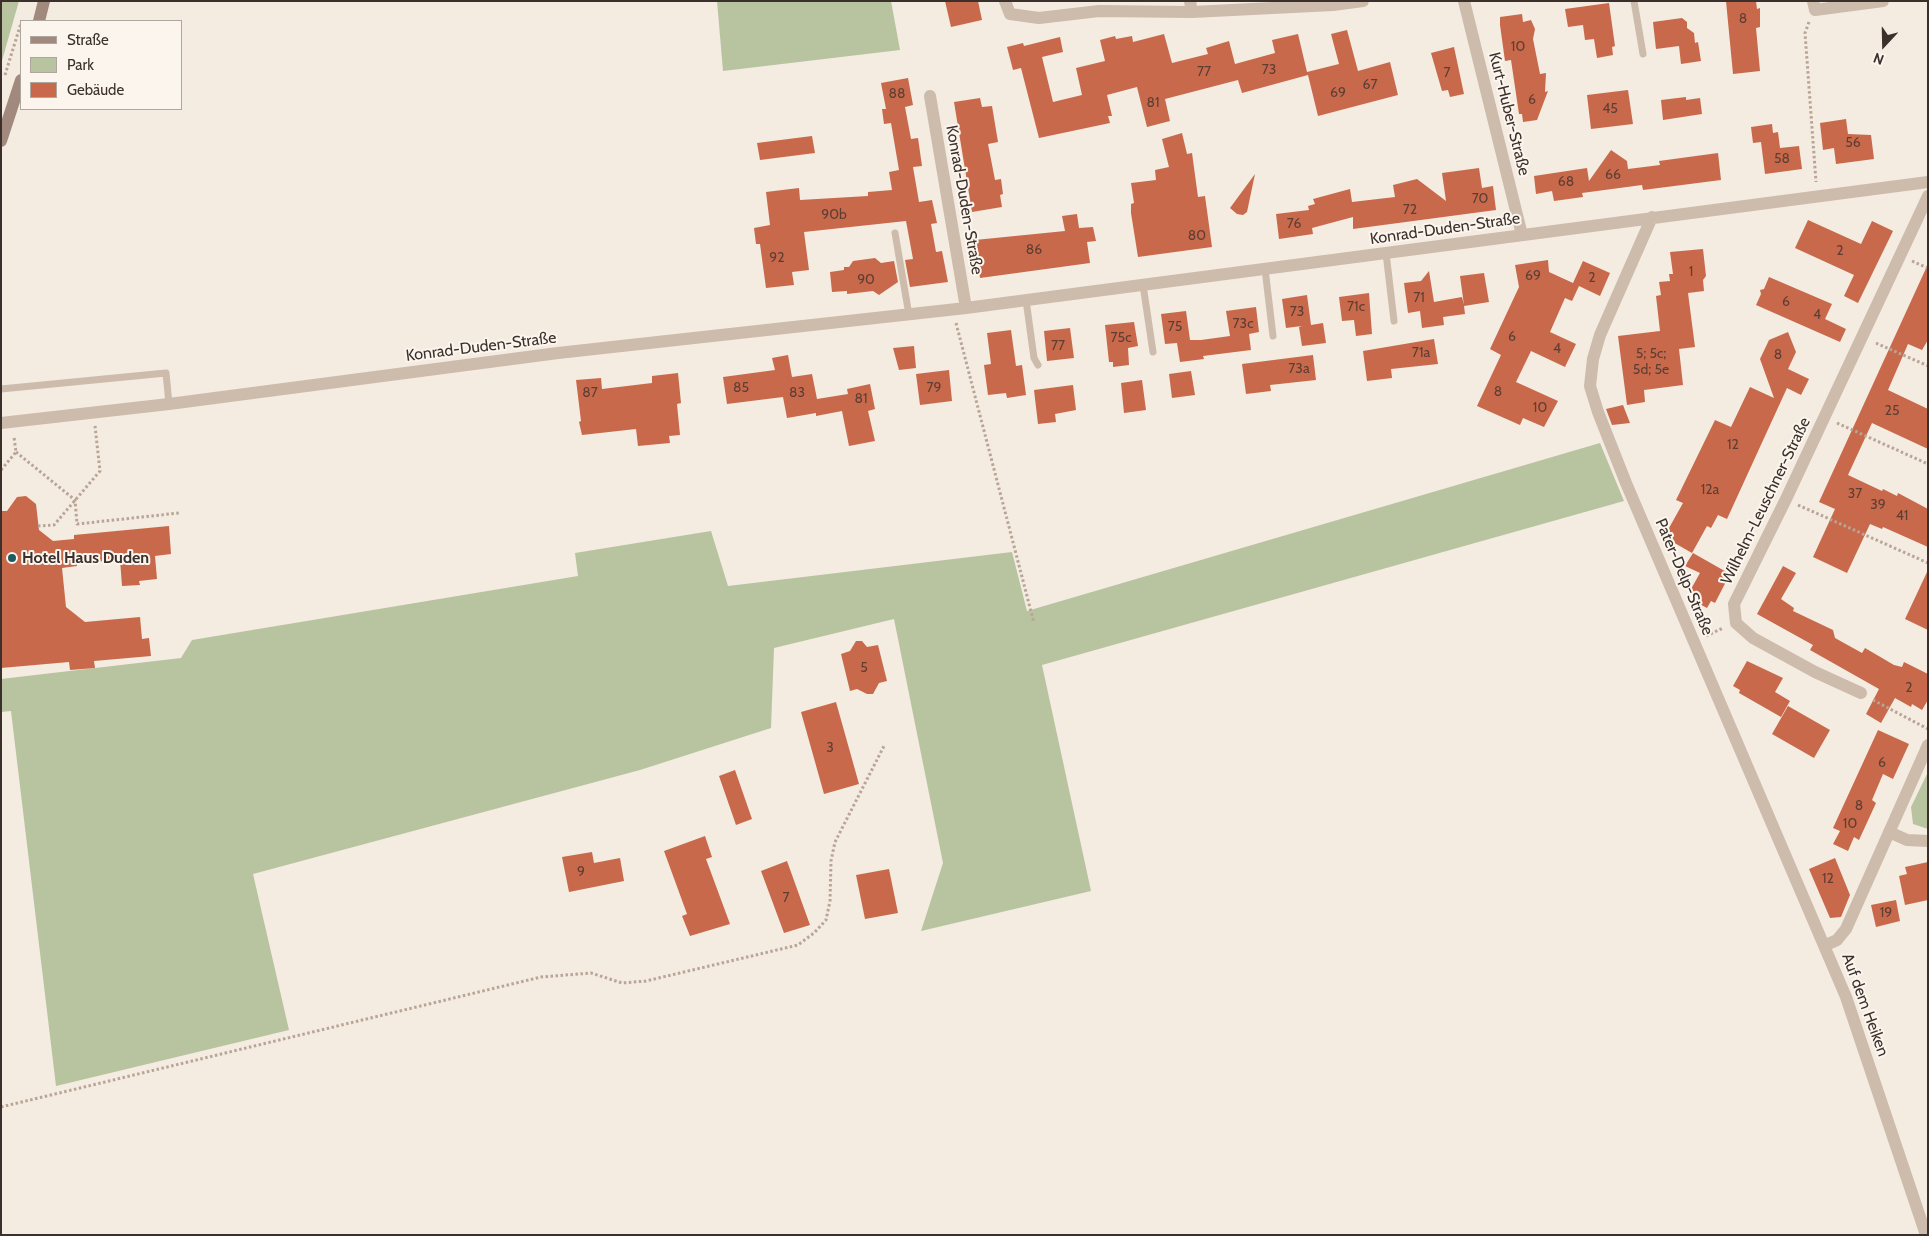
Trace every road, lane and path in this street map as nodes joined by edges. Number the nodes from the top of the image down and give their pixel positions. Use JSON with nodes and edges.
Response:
{"nodes":[{"id":1,"x":44,"y":1,"type":"edge"},
{"id":2,"x":1004,"y":1,"type":"edge"},
{"id":3,"x":1363,"y":1,"type":"edge"},
{"id":4,"x":1464,"y":1,"type":"edge"},
{"id":5,"x":1634,"y":1,"type":"edge"},
{"id":6,"x":1883,"y":1,"type":"edge"},
{"id":7,"x":1814,"y":6,"type":"edge"},
{"id":8,"x":1191,"y":7,"type":"edge"},
{"id":9,"x":39,"y":20,"type":"edge"},
{"id":10,"x":20,"y":26,"type":"edge"},
{"id":11,"x":1643,"y":54,"type":"dead end"},
{"id":12,"x":4,"y":77,"type":"dead end"},
{"id":13,"x":20,"y":83,"type":"edge"},
{"id":14,"x":930,"y":96,"type":"dead end"},
{"id":15,"x":1,"y":141,"type":"edge"},
{"id":16,"x":1928,"y":182,"type":"edge"},
{"id":17,"x":1817,"y":196,"type":"junction"},
{"id":18,"x":1928,"y":196,"type":"edge"},
{"id":19,"x":1652,"y":217,"type":"junction"},
{"id":20,"x":895,"y":233,"type":"dead end"},
{"id":21,"x":1522,"y":235,"type":"junction"},
{"id":22,"x":1386,"y":253,"type":"junction"},
{"id":23,"x":1265,"y":269,"type":"junction"},
{"id":24,"x":1144,"y":285,"type":"junction"},
{"id":25,"x":1026,"y":300,"type":"junction"},
{"id":26,"x":966,"y":308,"type":"junction"},
{"id":27,"x":953,"y":310,"type":"junction"},
{"id":28,"x":909,"y":315,"type":"junction"},
{"id":29,"x":1394,"y":321,"type":"dead end"},
{"id":30,"x":1273,"y":336,"type":"dead end"},
{"id":31,"x":1862,"y":336,"type":"junction"},
{"id":32,"x":1153,"y":352,"type":"dead end"},
{"id":33,"x":1038,"y":365,"type":"dead end"},
{"id":34,"x":1928,"y":366,"type":"edge"},
{"id":35,"x":1,"y":389,"type":"edge"},
{"id":36,"x":169,"y":404,"type":"junction"},
{"id":37,"x":93,"y":412,"type":"junction"},
{"id":38,"x":1824,"y":417,"type":"junction"},
{"id":39,"x":7,"y":422,"type":"edge"},
{"id":40,"x":16,"y":452,"type":"junction"},
{"id":41,"x":1928,"y":464,"type":"edge"},
{"id":42,"x":1,"y":470,"type":"edge"},
{"id":43,"x":1786,"y":499,"type":"junction"},
{"id":44,"x":75,"y":500,"type":"junction"},
{"id":45,"x":179,"y":513,"type":"dead end"},
{"id":46,"x":38,"y":526,"type":"dead end"},
{"id":47,"x":1928,"y":563,"type":"edge"},
{"id":48,"x":1034,"y":623,"type":"dead end"},
{"id":49,"x":1736,"y":623,"type":"junction"},
{"id":50,"x":1693,"y":639,"type":"junction"},
{"id":51,"x":1861,"y":693,"type":"joint"},
{"id":52,"x":1928,"y":729,"type":"edge"},
{"id":53,"x":1928,"y":745,"type":"edge"},
{"id":54,"x":884,"y":746,"type":"dead end"},
{"id":55,"x":1889,"y":832,"type":"junction"},
{"id":56,"x":1928,"y":841,"type":"edge"},
{"id":57,"x":1826,"y":945,"type":"junction"},
{"id":58,"x":1,"y":1107,"type":"edge"},
{"id":59,"x":1926,"y":1235,"type":"edge"}],
"edges":[{"from":1,"to":9,"type":"main road"},
{"from":2,"to":8,"type":"street"},
{"from":3,"to":8,"type":"street"},
{"from":4,"to":21,"type":"street","name":"Kurt-Huber-Straße"},
{"from":5,"to":11,"type":"lane"},
{"from":6,"to":7,"type":"street"},
{"from":7,"to":17,"type":"path"},
{"from":10,"to":12,"type":"path"},
{"from":13,"to":15,"type":"main road"},
{"from":14,"to":26,"type":"street","name":"Konrad-Duden-Straße"},
{"from":16,"to":17,"type":"street","name":"Konrad-Duden-Straße"},
{"from":17,"to":19,"type":"street","name":"Konrad-Duden-Straße"},
{"from":18,"to":31,"type":"street","name":"Wilhelm-Leuschner-Straße"},
{"from":19,"to":21,"type":"street","name":"Konrad-Duden-Straße"},
{"from":19,"to":50,"type":"street","name":"Pater-Delp-Straße"},
{"from":20,"to":28,"type":"lane"},
{"from":21,"to":22,"type":"street","name":"Konrad-Duden-Straße"},
{"from":22,"to":23,"type":"street","name":"Konrad-Duden-Straße"},
{"from":22,"to":29,"type":"lane"},
{"from":23,"to":24,"type":"street","name":"Konrad-Duden-Straße"},
{"from":23,"to":30,"type":"lane"},
{"from":24,"to":25,"type":"street","name":"Konrad-Duden-Straße"},
{"from":24,"to":32,"type":"lane"},
{"from":25,"to":26,"type":"street","name":"Konrad-Duden-Straße"},
{"from":25,"to":33,"type":"lane"},
{"from":26,"to":27,"type":"street","name":"Konrad-Duden-Straße"},
{"from":27,"to":28,"type":"street","name":"Konrad-Duden-Straße"},
{"from":27,"to":48,"type":"path"},
{"from":28,"to":36,"type":"street","name":"Konrad-Duden-Straße"},
{"from":31,"to":34,"type":"path"},
{"from":31,"to":38,"type":"street","name":"Wilhelm-Leuschner-Straße"},
{"from":35,"to":36,"type":"lane"},
{"from":36,"to":37,"type":"street","name":"Konrad-Duden-Straße"},
{"from":37,"to":39,"type":"street","name":"Konrad-Duden-Straße"},
{"from":37,"to":44,"type":"path"},
{"from":38,"to":41,"type":"path"},
{"from":38,"to":43,"type":"street","name":"Wilhelm-Leuschner-Straße"},
{"from":39,"to":40,"type":"path"},
{"from":40,"to":42,"type":"path"},
{"from":40,"to":44,"type":"path"},
{"from":43,"to":47,"type":"path"},
{"from":43,"to":49,"type":"street","name":"Wilhelm-Leuschner-Straße"},
{"from":44,"to":45,"type":"path"},
{"from":44,"to":46,"type":"path"},
{"from":49,"to":50,"type":"path"},
{"from":49,"to":51,"type":"street"},
{"from":50,"to":57,"type":"street","name":"Pater-Delp-Straße"},
{"from":51,"to":52,"type":"path"},
{"from":53,"to":55,"type":"street","name":"Auf dem Heiken"},
{"from":54,"to":58,"type":"path"},
{"from":55,"to":56,"type":"street"},
{"from":55,"to":57,"type":"street","name":"Auf dem Heiken"},
{"from":57,"to":59,"type":"street","name":"Auf dem Heiken"}]}
